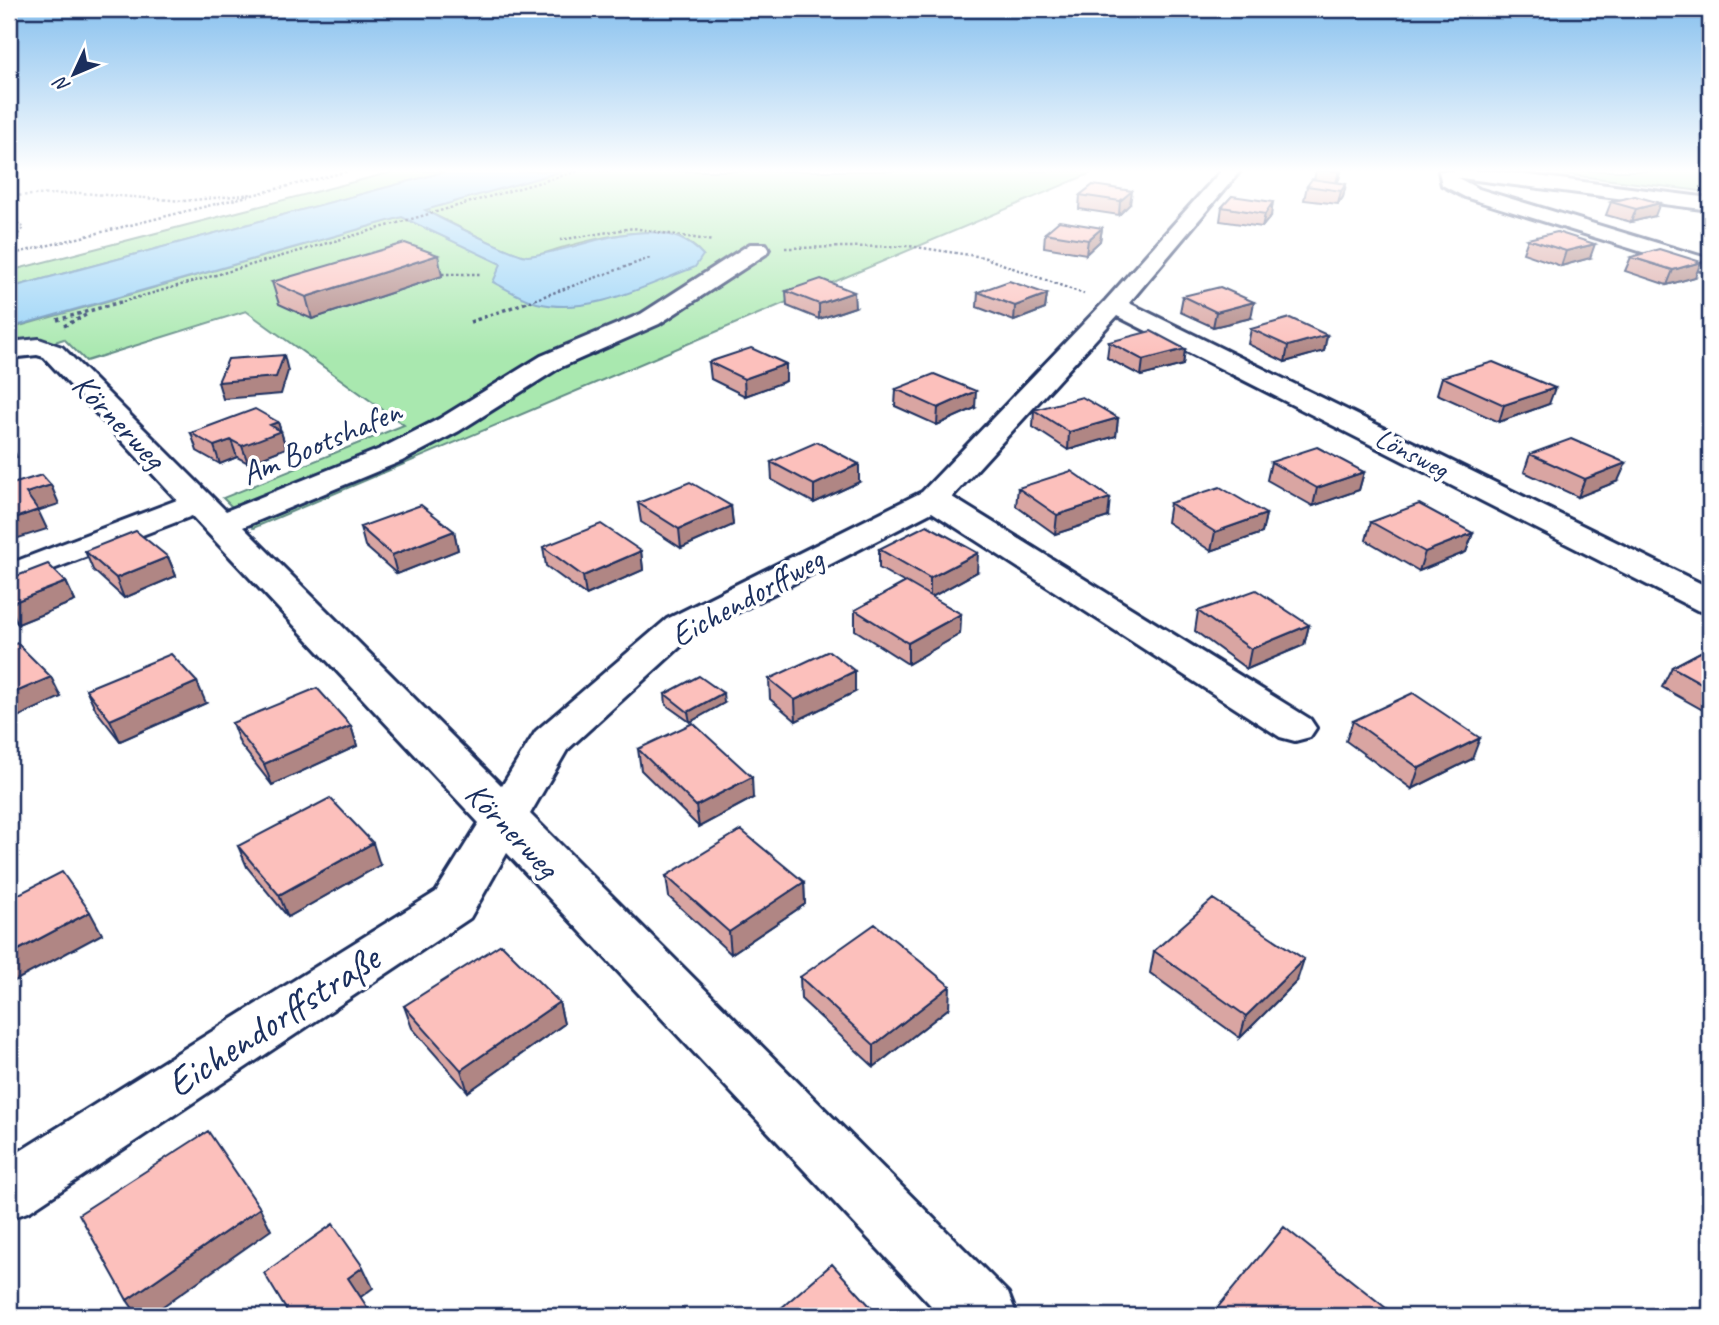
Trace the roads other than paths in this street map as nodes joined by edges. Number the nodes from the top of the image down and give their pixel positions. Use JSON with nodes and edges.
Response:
{"nodes":[{"id":1,"x":1177,"y":233,"type":"edge"},
{"id":2,"x":1602,"y":233,"type":"edge"},
{"id":3,"x":758,"y":248,"type":"road end"},
{"id":4,"x":1710,"y":266,"type":"edge"},
{"id":5,"x":1114,"y":305,"type":"junction"},
{"id":6,"x":31,"y":340,"type":"edge"},
{"id":7,"x":933,"y":499,"type":"junction"},
{"id":8,"x":208,"y":514,"type":"junction"},
{"id":9,"x":9,"y":576,"type":"edge"},
{"id":10,"x":1710,"y":602,"type":"edge"},
{"id":11,"x":1295,"y":728,"type":"dead end"},
{"id":12,"x":503,"y":821,"type":"junction"},
{"id":13,"x":9,"y":1191,"type":"edge"},
{"id":14,"x":985,"y":1316,"type":"edge"}],
"edges":[{"from":1,"to":5,"type":"street","name":"Eichendorffweg"},
{"from":2,"to":4,"type":"street"},
{"from":3,"to":8,"type":"street","name":"Am Bootshafen"},
{"from":5,"to":7,"type":"street","name":"Eichendorffweg"},
{"from":5,"to":10,"type":"street","name":"Lönsweg"},
{"from":6,"to":8,"type":"street","name":"Körnerweg"},
{"from":7,"to":11,"type":"street"},
{"from":7,"to":12,"type":"street","name":"Eichendorffweg"},
{"from":8,"to":9,"type":"street","name":"Am Bootshafen"},
{"from":8,"to":12,"type":"street","name":"Körnerweg"},
{"from":12,"to":13,"type":"street","name":"Eichendorffstraße"},
{"from":12,"to":14,"type":"street","name":"Körnerweg"}]}
